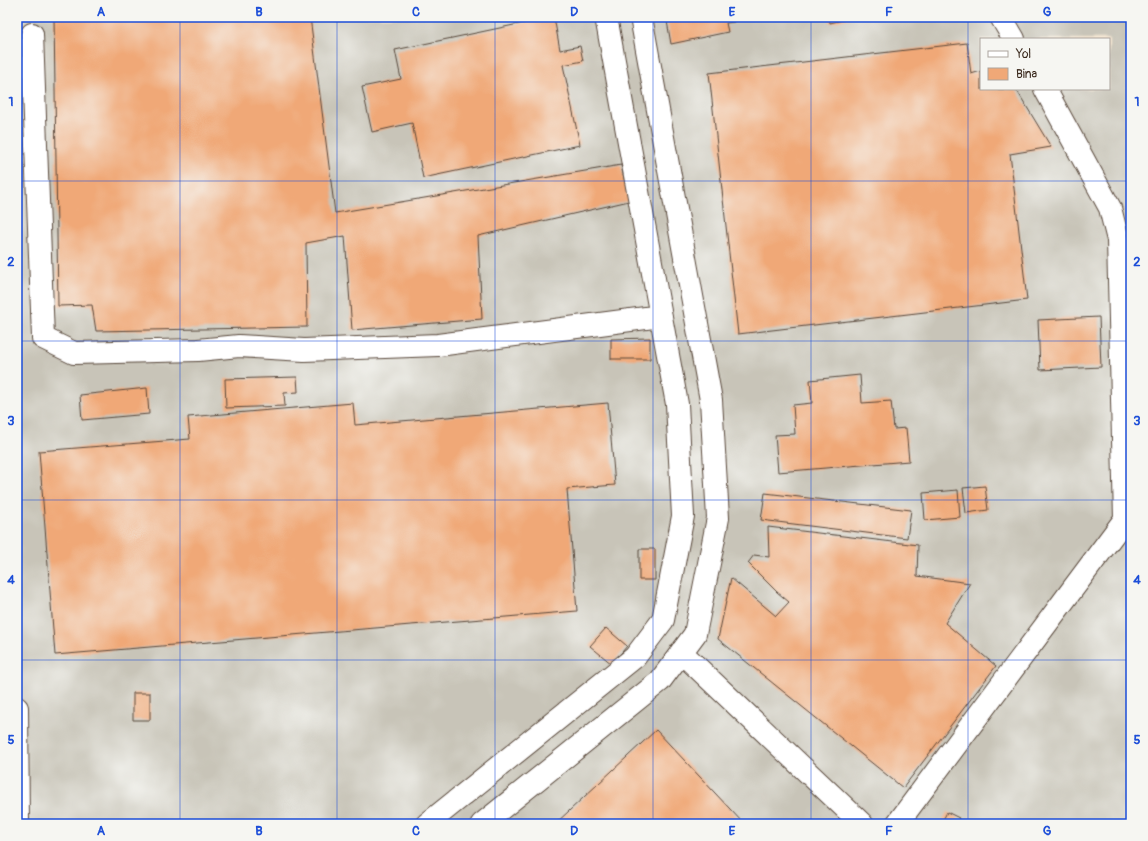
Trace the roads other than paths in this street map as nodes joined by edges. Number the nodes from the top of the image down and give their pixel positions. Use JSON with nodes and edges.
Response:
{"nodes":[{"id":1,"x":606,"y":17,"type":"edge"},
{"id":2,"x":641,"y":17,"type":"edge"},
{"id":3,"x":1001,"y":17,"type":"edge"},
{"id":4,"x":32,"y":34,"type":"dead end"},
{"id":5,"x":1013,"y":38,"type":"edge"},
{"id":6,"x":1046,"y":90,"type":"edge"},
{"id":7,"x":661,"y":316,"type":"junction"},
{"id":8,"x":681,"y":652,"type":"junction"},
{"id":9,"x":17,"y":708,"type":"edge"},
{"id":10,"x":18,"y":824,"type":"edge"},
{"id":11,"x":427,"y":824,"type":"edge"},
{"id":12,"x":482,"y":824,"type":"edge"},
{"id":13,"x":862,"y":824,"type":"edge"},
{"id":14,"x":897,"y":824,"type":"edge"}],
"edges":[{"from":1,"to":7,"type":"street"},
{"from":2,"to":8,"type":"street"},
{"from":3,"to":5,"type":"street"},
{"from":4,"to":7,"type":"street"},
{"from":6,"to":14,"type":"street"},
{"from":7,"to":11,"type":"street"},
{"from":8,"to":12,"type":"street"},
{"from":8,"to":13,"type":"street"},
{"from":9,"to":10,"type":"street"}]}
